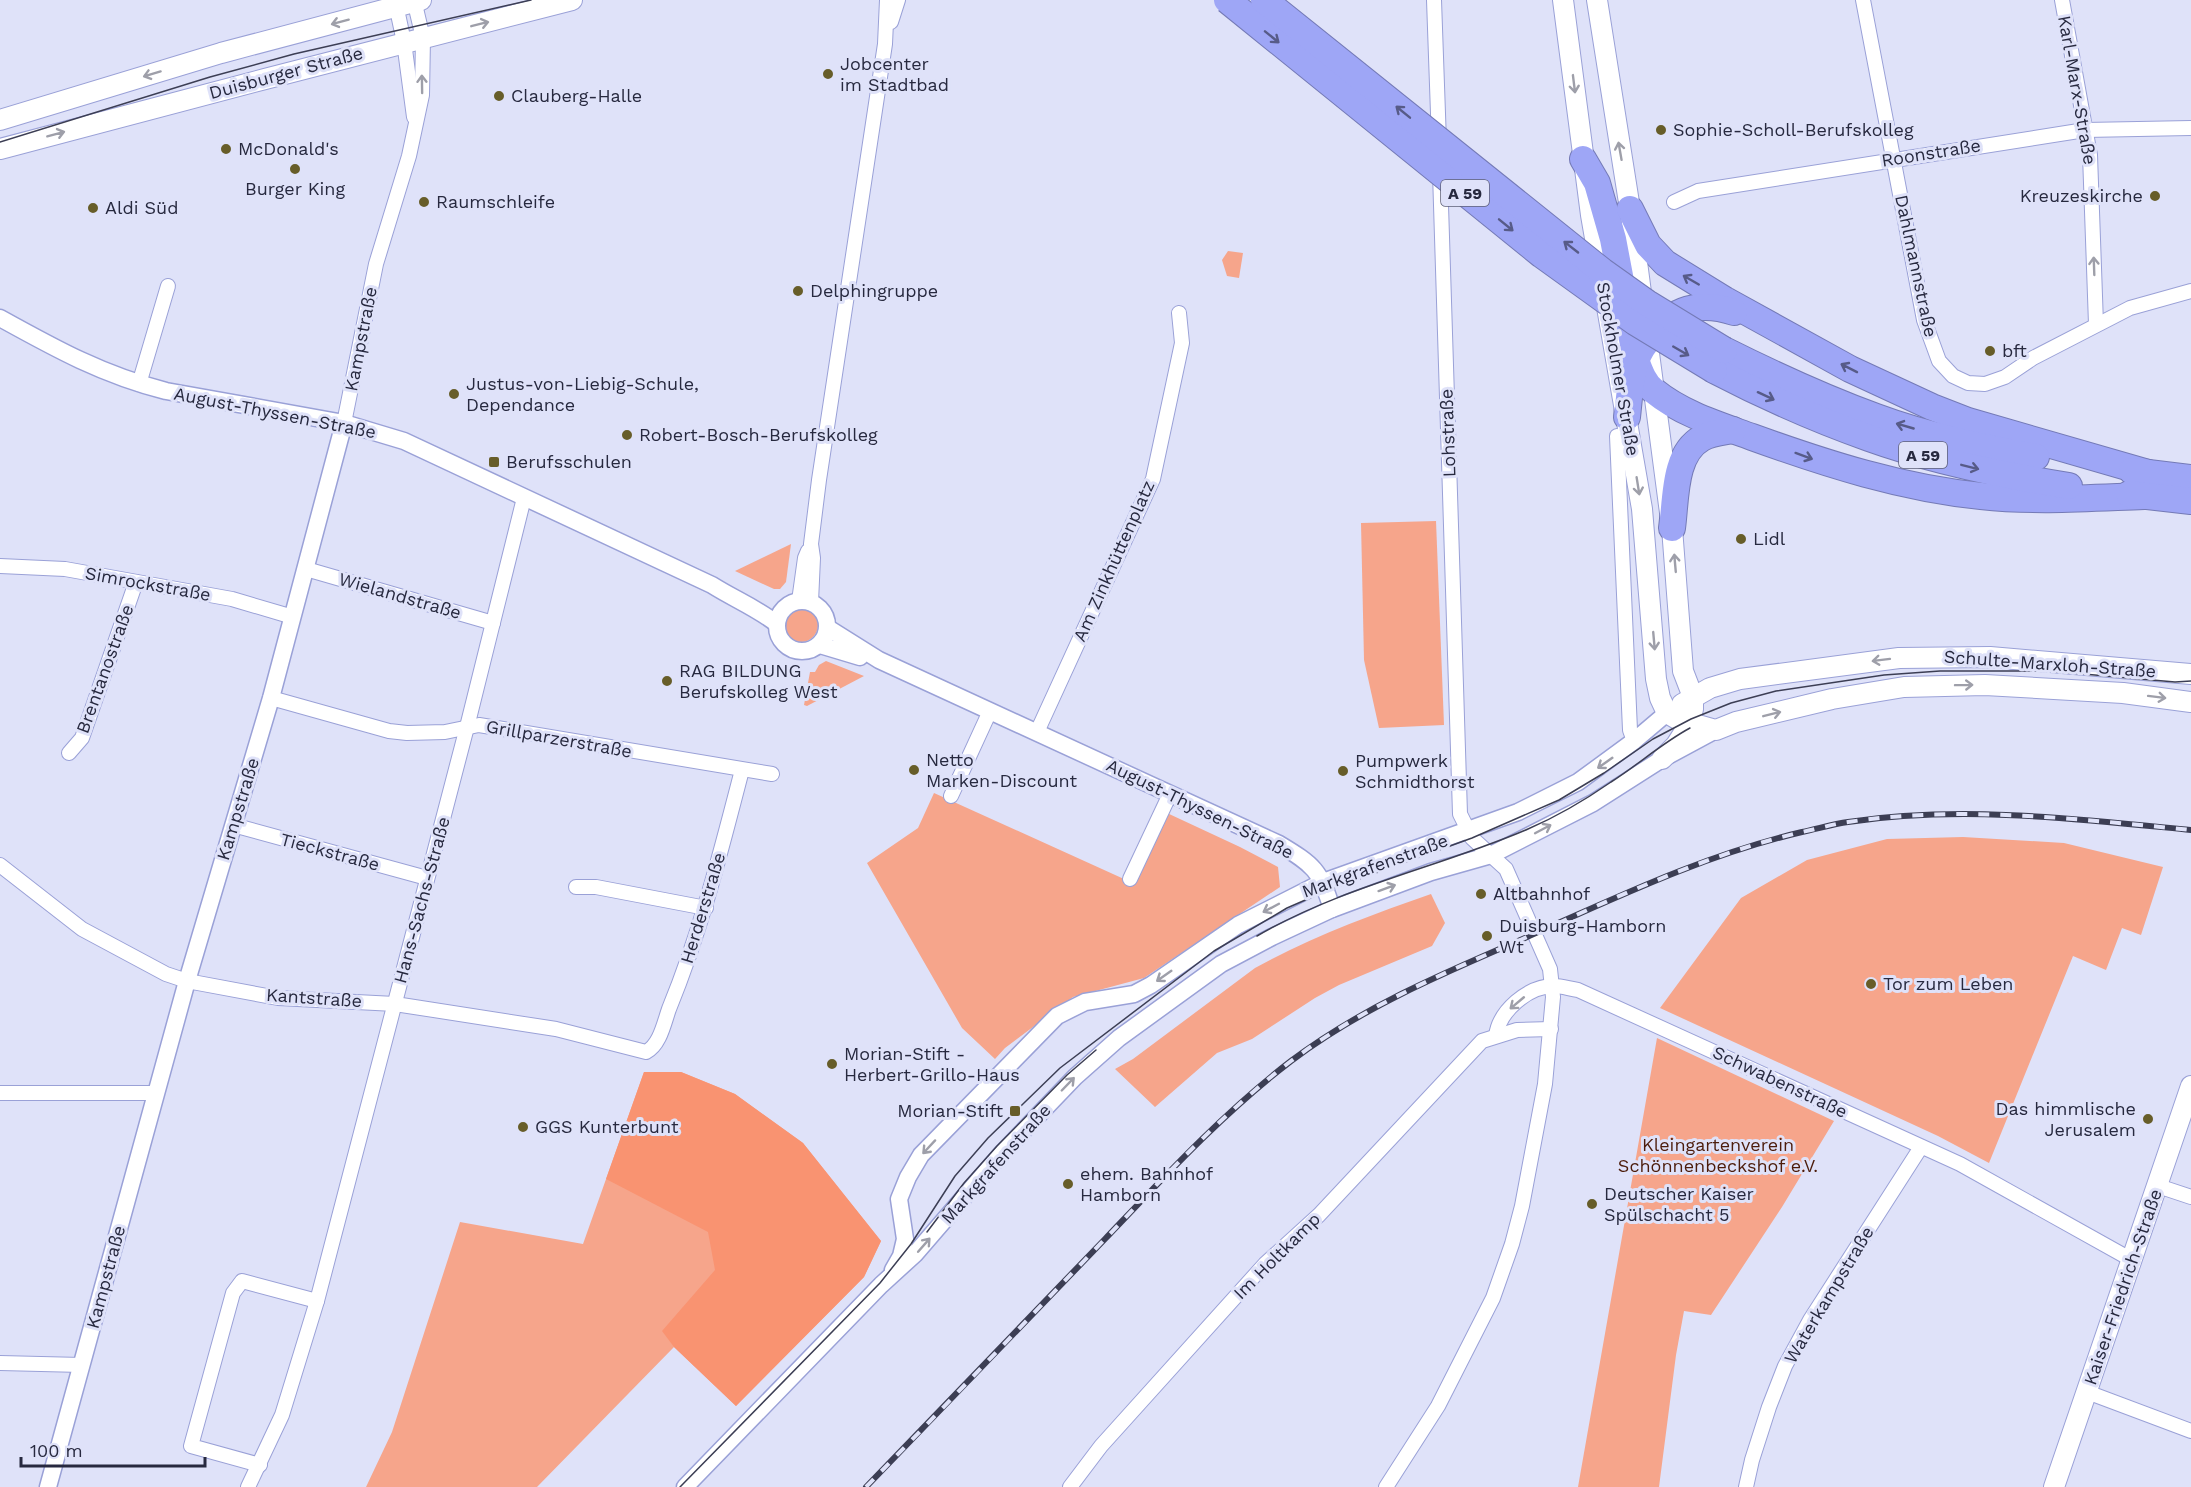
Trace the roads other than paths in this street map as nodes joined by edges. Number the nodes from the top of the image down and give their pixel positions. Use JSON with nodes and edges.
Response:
{"nodes":[{"id":1,"x":572,"y":0,"type":"edge"},
{"id":2,"x":887,"y":0,"type":"edge"},
{"id":3,"x":898,"y":0,"type":"edge"},
{"id":4,"x":1227,"y":0,"type":"edge"},
{"id":5,"x":1264,"y":0,"type":"edge"},
{"id":6,"x":1434,"y":0,"type":"edge"},
{"id":7,"x":1563,"y":0,"type":"edge"},
{"id":8,"x":1597,"y":0,"type":"edge"},
{"id":9,"x":1863,"y":0,"type":"edge"},
{"id":10,"x":2062,"y":0,"type":"edge"},
{"id":11,"x":408,"y":2,"type":"edge"},
{"id":12,"x":423,"y":38,"type":"junction"},
{"id":13,"x":404,"y":42,"type":"junction"},
{"id":14,"x":885,"y":44,"type":"junction"},
{"id":15,"x":0,"y":120,"type":"edge"},
{"id":16,"x":415,"y":128,"type":"junction"},
{"id":17,"x":2191,"y":128,"type":"edge"},
{"id":18,"x":2085,"y":130,"type":"junction"},
{"id":19,"x":0,"y":149,"type":"edge"},
{"id":20,"x":1894,"y":158,"type":"junction"},
{"id":21,"x":1583,"y":159,"type":"junction"},
{"id":22,"x":1674,"y":202,"type":"dead end"},
{"id":23,"x":1630,"y":209,"type":"junction"},
{"id":24,"x":168,"y":286,"type":"dead end"},
{"id":25,"x":2191,"y":291,"type":"edge"},
{"id":26,"x":1179,"y":314,"type":"dead end"},
{"id":27,"x":0,"y":318,"type":"edge"},
{"id":28,"x":1760,"y":319,"type":"junction"},
{"id":29,"x":2096,"y":324,"type":"junction"},
{"id":30,"x":1642,"y":350,"type":"junction"},
{"id":31,"x":1719,"y":360,"type":"junction"},
{"id":32,"x":139,"y":384,"type":"junction"},
{"id":33,"x":1654,"y":391,"type":"junction"},
{"id":34,"x":344,"y":423,"type":"junction"},
{"id":35,"x":1622,"y":426,"type":"junction"},
{"id":36,"x":1733,"y":430,"type":"junction"},
{"id":37,"x":2146,"y":484,"type":"junction"},
{"id":38,"x":2186,"y":489,"type":"edge"},
{"id":39,"x":524,"y":498,"type":"junction"},
{"id":40,"x":1672,"y":528,"type":"junction"},
{"id":41,"x":0,"y":566,"type":"edge"},
{"id":42,"x":306,"y":569,"type":"junction"},
{"id":43,"x":136,"y":582,"type":"junction"},
{"id":44,"x":712,"y":585,"type":"junction"},
{"id":45,"x":798,"y":604,"type":"junction"},
{"id":46,"x":293,"y":617,"type":"junction"},
{"id":47,"x":493,"y":623,"type":"junction"},
{"id":48,"x":777,"y":624,"type":"junction"},
{"id":49,"x":828,"y":628,"type":"junction"},
{"id":50,"x":820,"y":645,"type":"junction"},
{"id":51,"x":879,"y":660,"type":"junction"},
{"id":52,"x":2191,"y":674,"type":"edge"},
{"id":53,"x":1693,"y":697,"type":"junction"},
{"id":54,"x":271,"y":698,"type":"junction"},
{"id":55,"x":2191,"y":702,"type":"edge"},
{"id":56,"x":990,"y":711,"type":"junction"},
{"id":57,"x":1667,"y":713,"type":"junction"},
{"id":58,"x":1690,"y":721,"type":"junction"},
{"id":59,"x":467,"y":727,"type":"junction"},
{"id":60,"x":1716,"y":730,"type":"junction"},
{"id":61,"x":1037,"y":732,"type":"junction"},
{"id":62,"x":1634,"y":741,"type":"junction"},
{"id":63,"x":69,"y":753,"type":"dead end"},
{"id":64,"x":1662,"y":759,"type":"junction"},
{"id":65,"x":742,"y":770,"type":"junction"},
{"id":66,"x":772,"y":774,"type":"dead end"},
{"id":67,"x":1170,"y":794,"type":"junction"},
{"id":68,"x":951,"y":796,"type":"dead end"},
{"id":69,"x":233,"y":825,"type":"junction"},
{"id":70,"x":1468,"y":831,"type":"junction"},
{"id":71,"x":1491,"y":855,"type":"junction"},
{"id":72,"x":0,"y":866,"type":"edge"},
{"id":73,"x":427,"y":878,"type":"junction"},
{"id":74,"x":1130,"y":879,"type":"dead end"},
{"id":75,"x":1323,"y":882,"type":"junction"},
{"id":76,"x":576,"y":887,"type":"dead end"},
{"id":77,"x":706,"y":908,"type":"junction"},
{"id":78,"x":1332,"y":909,"type":"junction"},
{"id":79,"x":187,"y":981,"type":"junction"},
{"id":80,"x":1553,"y":986,"type":"junction"},
{"id":81,"x":395,"y":1004,"type":"junction"},
{"id":82,"x":1551,"y":1029,"type":"junction"},
{"id":83,"x":1496,"y":1036,"type":"junction"},
{"id":84,"x":655,"y":1044,"type":"joint"},
{"id":85,"x":2191,"y":1086,"type":"edge"},
{"id":86,"x":0,"y":1093,"type":"edge"},
{"id":87,"x":156,"y":1093,"type":"junction"},
{"id":88,"x":1922,"y":1148,"type":"junction"},
{"id":89,"x":2158,"y":1186,"type":"junction"},
{"id":90,"x":2191,"y":1197,"type":"edge"},
{"id":91,"x":2132,"y":1260,"type":"junction"},
{"id":92,"x":881,"y":1285,"type":"junction"},
{"id":93,"x":317,"y":1301,"type":"junction"},
{"id":94,"x":0,"y":1363,"type":"edge"},
{"id":95,"x":82,"y":1365,"type":"junction"},
{"id":96,"x":2087,"y":1392,"type":"junction"},
{"id":97,"x":2191,"y":1431,"type":"edge"},
{"id":98,"x":260,"y":1465,"type":"junction"},
{"id":99,"x":48,"y":1487,"type":"edge"},
{"id":100,"x":248,"y":1487,"type":"edge"},
{"id":101,"x":685,"y":1487,"type":"edge"},
{"id":102,"x":1070,"y":1487,"type":"edge"},
{"id":103,"x":1386,"y":1487,"type":"edge"},
{"id":104,"x":1746,"y":1487,"type":"edge"},
{"id":105,"x":2054,"y":1487,"type":"edge"}],
"edges":[{"from":12,"to":1,"type":"main road","name":"Duisburger Straße","one_way":true},
{"from":2,"to":14,"type":"street"},
{"from":3,"to":14,"type":"street"},
{"from":4,"to":31,"type":"highway","number":"A 59","one_way":true,"bridge":true},
{"from":31,"to":5,"type":"highway","number":"A 59","one_way":true,"bridge":true},
{"from":6,"to":70,"type":"street","name":"Lohstraße"},
{"from":7,"to":21,"type":"main road","name":"Stockholmer Straße","one_way":true},
{"from":23,"to":8,"type":"main road","name":"Stockholmer Straße","one_way":true},
{"from":9,"to":20,"type":"street","name":"Dahlmannstraße"},
{"from":10,"to":18,"type":"street","name":"Karl-Marx-Straße"},
{"from":11,"to":12,"type":"street","name":"Kampstraße"},
{"from":11,"to":13,"type":"street","name":"Kampstraße"},
{"from":11,"to":15,"type":"main road","name":"Duisburger Straße","one_way":true},
{"from":12,"to":13,"type":"main road","name":"Duisburger Straße"},
{"from":16,"to":12,"type":"street","name":"Kampstraße","one_way":true},
{"from":13,"to":16,"type":"street","name":"Kampstraße"},
{"from":19,"to":13,"type":"main road","name":"Duisburger Straße","one_way":true},
{"from":14,"to":45,"type":"street"},
{"from":16,"to":34,"type":"street","name":"Kampstraße"},
{"from":17,"to":18,"type":"street","name":"Roonstraße"},
{"from":18,"to":20,"type":"street","name":"Roonstraße"},
{"from":29,"to":18,"type":"street","name":"Karl-Marx-Straße","one_way":true},
{"from":20,"to":22,"type":"street","name":"Roonstraße"},
{"from":20,"to":29,"type":"street","name":"Dahlmannstraße"},
{"from":21,"to":30,"type":"highway"},
{"from":21,"to":35,"type":"main road","name":"Stockholmer Straße"},
{"from":28,"to":23,"type":"highway","one_way":true},
{"from":23,"to":30,"type":"main road","name":"Stockholmer Straße"},
{"from":24,"to":32,"type":"street"},
{"from":25,"to":29,"type":"street","name":"Dahlmannstraße"},
{"from":26,"to":61,"type":"street","name":"Am Zinkhüttenplatz"},
{"from":27,"to":32,"type":"street","name":"August-Thyssen-Straße"},
{"from":28,"to":30,"type":"highway"},
{"from":37,"to":28,"type":"highway","one_way":true},
{"from":30,"to":33,"type":"highway"},
{"from":30,"to":35,"type":"highway"},
{"from":31,"to":37,"type":"highway","number":"A 59"},
{"from":32,"to":34,"type":"street","name":"August-Thyssen-Straße"},
{"from":33,"to":36,"type":"highway"},
{"from":33,"to":40,"type":"main road","name":"Stockholmer Straße"},
{"from":34,"to":39,"type":"street","name":"August-Thyssen-Straße"},
{"from":34,"to":42,"type":"street","name":"Kampstraße"},
{"from":35,"to":57,"type":"main road","name":"Stockholmer Straße","one_way":true},
{"from":35,"to":62,"type":"street","name":"Stockholmer Straße"},
{"from":36,"to":37,"type":"highway","one_way":true},
{"from":36,"to":40,"type":"highway"},
{"from":37,"to":38,"type":"highway","number":"A 59"},
{"from":39,"to":44,"type":"street","name":"August-Thyssen-Straße"},
{"from":39,"to":47,"type":"street","name":"Hans-Sachs-Straße"},
{"from":53,"to":40,"type":"main road","name":"Stockholmer Straße","one_way":true},
{"from":41,"to":43,"type":"street","name":"Simrockstraße"},
{"from":42,"to":46,"type":"street","name":"Kampstraße"},
{"from":42,"to":47,"type":"street","name":"Wielandstraße"},
{"from":43,"to":46,"type":"street","name":"Simrockstraße"},
{"from":43,"to":63,"type":"street","name":"Brentanostraße"},
{"from":44,"to":45,"type":"street","name":"August-Thyssen-Straße"},
{"from":44,"to":48,"type":"street","name":"August-Thyssen-Straße"},
{"from":45,"to":48,"type":"street"},
{"from":45,"to":49,"type":"street"},
{"from":46,"to":54,"type":"street","name":"Kampstraße"},
{"from":47,"to":59,"type":"street","name":"Hans-Sachs-Straße"},
{"from":48,"to":50,"type":"street"},
{"from":49,"to":50,"type":"street"},
{"from":49,"to":51,"type":"street","name":"August-Thyssen-Straße"},
{"from":50,"to":51,"type":"street","name":"August-Thyssen-Straße"},
{"from":51,"to":56,"type":"street","name":"August-Thyssen-Straße"},
{"from":52,"to":53,"type":"main road","name":"Schulte-Marxloh-Straße","one_way":true},
{"from":53,"to":57,"type":"main road","name":"Schulte-Marxloh-Straße"},
{"from":53,"to":58,"type":"main road","name":"Stockholmer Straße"},
{"from":54,"to":59,"type":"street","name":"Grillparzerstraße"},
{"from":54,"to":69,"type":"street","name":"Kampstraße"},
{"from":60,"to":55,"type":"main road","name":"Schulte-Marxloh-Straße","one_way":true},
{"from":56,"to":61,"type":"street","name":"August-Thyssen-Straße"},
{"from":56,"to":68,"type":"street"},
{"from":57,"to":58,"type":"main road"},
{"from":57,"to":62,"type":"street","name":"Markgrafenstraße"},
{"from":58,"to":60,"type":"main road"},
{"from":58,"to":64,"type":"main road","name":"Stockholmer Straße"},
{"from":59,"to":65,"type":"street","name":"Grillparzerstraße"},
{"from":59,"to":73,"type":"street","name":"Hans-Sachs-Straße"},
{"from":60,"to":64,"type":"street","name":"Markgrafenstraße"},
{"from":61,"to":67,"type":"street","name":"August-Thyssen-Straße"},
{"from":62,"to":70,"type":"street","name":"Markgrafenstraße","one_way":true},
{"from":71,"to":64,"type":"street","name":"Markgrafenstraße","one_way":true},
{"from":65,"to":66,"type":"street","name":"Grillparzerstraße"},
{"from":65,"to":77,"type":"street","name":"Herderstraße"},
{"from":67,"to":74,"type":"street"},
{"from":67,"to":75,"type":"street","name":"August-Thyssen-Straße"},
{"from":69,"to":73,"type":"street","name":"Tieckstraße"},
{"from":69,"to":79,"type":"street","name":"Kampstraße"},
{"from":70,"to":71,"type":"street","name":"Lohstraße"},
{"from":70,"to":75,"type":"street","name":"Markgrafenstraße"},
{"from":78,"to":71,"type":"street","name":"Markgrafenstraße","one_way":true},
{"from":71,"to":80,"type":"street"},
{"from":72,"to":79,"type":"street","name":"Kantstraße"},
{"from":73,"to":81,"type":"street","name":"Hans-Sachs-Straße"},
{"from":75,"to":78,"type":"street","name":"August-Thyssen-Straße"},
{"from":75,"to":92,"type":"street","name":"Markgrafenstraße","one_way":true},
{"from":76,"to":77,"type":"street"},
{"from":77,"to":84,"type":"street","name":"Herderstraße"},
{"from":92,"to":78,"type":"street","name":"Markgrafenstraße","one_way":true},
{"from":79,"to":81,"type":"street","name":"Kantstraße"},
{"from":79,"to":87,"type":"street","name":"Kampstraße"},
{"from":80,"to":82,"type":"street"},
{"from":80,"to":83,"type":"street","one_way":true},
{"from":80,"to":88,"type":"street","name":"Schwabenstraße"},
{"from":81,"to":84,"type":"street","name":"Kantstraße"},
{"from":81,"to":93,"type":"street","name":"Hans-Sachs-Straße"},
{"from":82,"to":83,"type":"street","name":"Im Holtkamp"},
{"from":82,"to":103,"type":"street"},
{"from":83,"to":102,"type":"street","name":"Im Holtkamp"},
{"from":85,"to":89,"type":"main road","name":"Kaiser-Friedrich-Straße"},
{"from":86,"to":87,"type":"street"},
{"from":87,"to":95,"type":"street","name":"Kampstraße"},
{"from":88,"to":91,"type":"street","name":"Schwabenstraße"},
{"from":88,"to":104,"type":"street","name":"Waterkampstraße"},
{"from":89,"to":90,"type":"street"},
{"from":89,"to":91,"type":"main road","name":"Kaiser-Friedrich-Straße"},
{"from":91,"to":96,"type":"main road","name":"Kaiser-Friedrich-Straße"},
{"from":92,"to":101,"type":"street","name":"Markgrafenstraße"},
{"from":93,"to":98,"type":"street","name":"Hans-Sachs-Straße"},
{"from":93,"to":98,"type":"street"},
{"from":94,"to":95,"type":"street"},
{"from":95,"to":99,"type":"street","name":"Kampstraße"},
{"from":96,"to":97,"type":"street"},
{"from":96,"to":105,"type":"main road","name":"Kaiser-Friedrich-Straße"},
{"from":98,"to":100,"type":"street","name":"Hans-Sachs-Straße"}]}
